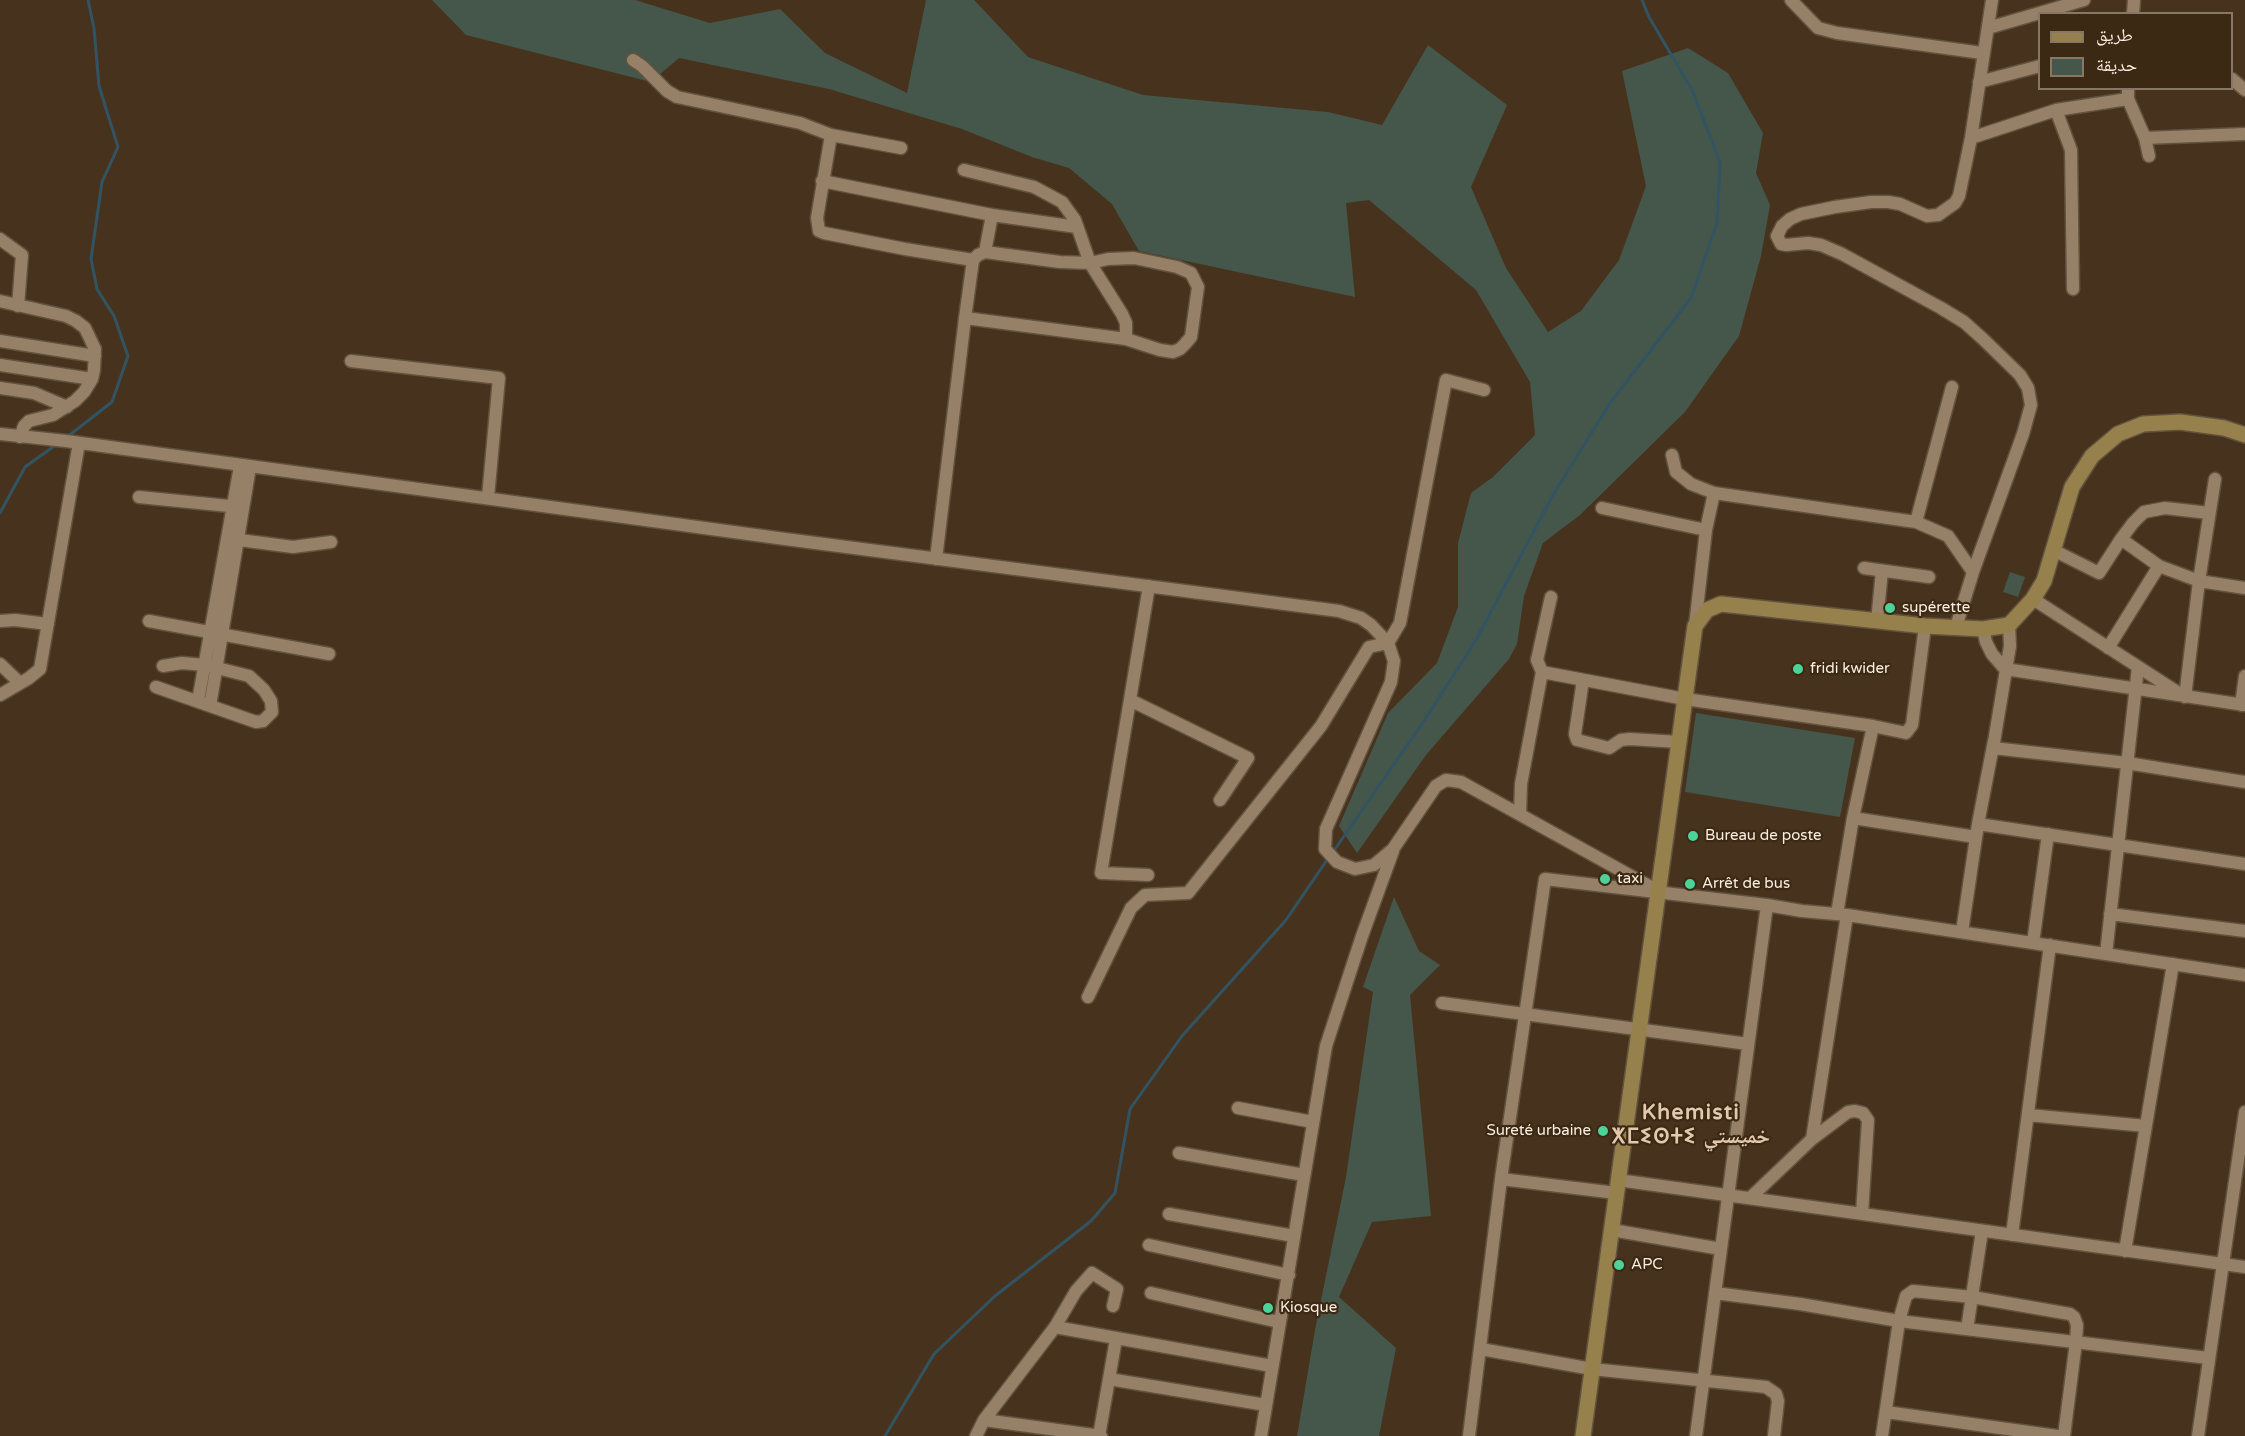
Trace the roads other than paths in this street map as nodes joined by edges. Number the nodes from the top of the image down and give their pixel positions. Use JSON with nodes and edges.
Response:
{"nodes":[{"id":1,"x":1791,"y":0,"type":"edge"},
{"id":2,"x":1992,"y":0,"type":"edge"},
{"id":3,"x":2084,"y":0,"type":"edge"},
{"id":4,"x":2043,"y":12,"type":"edge"},
{"id":5,"x":2038,"y":13,"type":"edge"},
{"id":6,"x":1988,"y":28,"type":"junction"},
{"id":7,"x":1982,"y":54,"type":"junction"},
{"id":8,"x":633,"y":60,"type":"dead end"},
{"id":9,"x":2038,"y":67,"type":"edge"},
{"id":10,"x":2233,"y":80,"type":"edge"},
{"id":11,"x":1979,"y":82,"type":"junction"},
{"id":12,"x":2245,"y":90,"type":"edge"},
{"id":13,"x":2128,"y":94,"type":"edge"},
{"id":14,"x":2056,"y":110,"type":"junction"},
{"id":15,"x":2245,"y":134,"type":"edge"},
{"id":16,"x":831,"y":135,"type":"junction"},
{"id":17,"x":1971,"y":138,"type":"junction"},
{"id":18,"x":2145,"y":138,"type":"junction"},
{"id":19,"x":901,"y":148,"type":"dead end"},
{"id":20,"x":2149,"y":156,"type":"dead end"},
{"id":21,"x":964,"y":170,"type":"dead end"},
{"id":22,"x":822,"y":181,"type":"junction"},
{"id":23,"x":992,"y":215,"type":"junction"},
{"id":24,"x":1077,"y":226,"type":"junction"},
{"id":25,"x":0,"y":239,"type":"edge"},
{"id":26,"x":985,"y":252,"type":"junction"},
{"id":27,"x":973,"y":260,"type":"junction"},
{"id":28,"x":1090,"y":263,"type":"junction"},
{"id":29,"x":2073,"y":289,"type":"dead end"},
{"id":30,"x":0,"y":301,"type":"edge"},
{"id":31,"x":18,"y":306,"type":"junction"},
{"id":32,"x":965,"y":318,"type":"junction"},
{"id":33,"x":1126,"y":339,"type":"junction"},
{"id":34,"x":0,"y":341,"type":"edge"},
{"id":35,"x":95,"y":356,"type":"junction"},
{"id":36,"x":351,"y":361,"type":"dead end"},
{"id":37,"x":0,"y":365,"type":"edge"},
{"id":38,"x":92,"y":379,"type":"junction"},
{"id":39,"x":1952,"y":387,"type":"dead end"},
{"id":40,"x":0,"y":388,"type":"edge"},
{"id":41,"x":1484,"y":390,"type":"dead end"},
{"id":42,"x":67,"y":407,"type":"junction"},
{"id":43,"x":0,"y":434,"type":"edge"},
{"id":44,"x":2245,"y":435,"type":"edge"},
{"id":45,"x":20,"y":437,"type":"junction"},
{"id":46,"x":72,"y":442,"type":"junction"},
{"id":47,"x":1672,"y":455,"type":"dead end"},
{"id":48,"x":245,"y":466,"type":"junction"},
{"id":49,"x":2215,"y":479,"type":"dead end"},
{"id":50,"x":1714,"y":493,"type":"junction"},
{"id":51,"x":139,"y":497,"type":"dead end"},
{"id":52,"x":488,"y":497,"type":"junction"},
{"id":53,"x":238,"y":507,"type":"junction"},
{"id":54,"x":1602,"y":508,"type":"dead end"},
{"id":55,"x":2209,"y":513,"type":"junction"},
{"id":56,"x":1916,"y":522,"type":"junction"},
{"id":57,"x":1706,"y":530,"type":"junction"},
{"id":58,"x":233,"y":539,"type":"junction"},
{"id":59,"x":2121,"y":539,"type":"junction"},
{"id":60,"x":331,"y":542,"type":"dead end"},
{"id":61,"x":2053,"y":550,"type":"junction"},
{"id":62,"x":936,"y":559,"type":"junction"},
{"id":63,"x":2159,"y":566,"type":"junction"},
{"id":64,"x":1864,"y":568,"type":"dead end"},
{"id":65,"x":1882,"y":571,"type":"junction"},
{"id":66,"x":1973,"y":572,"type":"junction"},
{"id":67,"x":1929,"y":577,"type":"dead end"},
{"id":68,"x":2199,"y":581,"type":"junction"},
{"id":69,"x":1149,"y":586,"type":"junction"},
{"id":70,"x":2245,"y":588,"type":"edge"},
{"id":71,"x":1551,"y":597,"type":"dead end"},
{"id":72,"x":2033,"y":599,"type":"junction"},
{"id":73,"x":0,"y":621,"type":"edge"},
{"id":74,"x":149,"y":621,"type":"dead end"},
{"id":75,"x":1877,"y":621,"type":"junction"},
{"id":76,"x":48,"y":624,"type":"junction"},
{"id":77,"x":2009,"y":625,"type":"junction"},
{"id":78,"x":1695,"y":626,"type":"junction"},
{"id":79,"x":1925,"y":626,"type":"junction"},
{"id":80,"x":1956,"y":627,"type":"junction"},
{"id":81,"x":1983,"y":629,"type":"junction"},
{"id":82,"x":217,"y":633,"type":"junction"},
{"id":83,"x":1388,"y":643,"type":"junction"},
{"id":84,"x":2108,"y":648,"type":"junction"},
{"id":85,"x":329,"y":654,"type":"dead end"},
{"id":86,"x":0,"y":664,"type":"edge"},
{"id":87,"x":163,"y":666,"type":"dead end"},
{"id":88,"x":211,"y":666,"type":"junction"},
{"id":89,"x":2138,"y":667,"type":"junction"},
{"id":90,"x":2005,"y":669,"type":"junction"},
{"id":91,"x":1542,"y":672,"type":"junction"},
{"id":92,"x":2245,"y":676,"type":"edge"},
{"id":93,"x":1584,"y":680,"type":"junction"},
{"id":94,"x":20,"y":683,"type":"junction"},
{"id":95,"x":156,"y":687,"type":"dead end"},
{"id":96,"x":2135,"y":690,"type":"junction"},
{"id":97,"x":0,"y":695,"type":"edge"},
{"id":98,"x":2185,"y":697,"type":"junction"},
{"id":99,"x":1685,"y":699,"type":"junction"},
{"id":100,"x":1130,"y":700,"type":"junction"},
{"id":101,"x":204,"y":703,"type":"junction"},
{"id":102,"x":2243,"y":705,"type":"edge"},
{"id":103,"x":1873,"y":726,"type":"junction"},
{"id":104,"x":1994,"y":740,"type":"junction"},
{"id":105,"x":1679,"y":742,"type":"junction"},
{"id":106,"x":2127,"y":763,"type":"junction"},
{"id":107,"x":2245,"y":782,"type":"edge"},
{"id":108,"x":1220,"y":800,"type":"dead end"},
{"id":109,"x":1520,"y":814,"type":"junction"},
{"id":110,"x":1853,"y":818,"type":"junction"},
{"id":111,"x":1977,"y":830,"type":"junction"},
{"id":112,"x":2048,"y":834,"type":"junction"},
{"id":113,"x":2118,"y":843,"type":"junction"},
{"id":114,"x":1393,"y":849,"type":"junction"},
{"id":115,"x":2245,"y":864,"type":"edge"},
{"id":116,"x":1148,"y":875,"type":"dead end"},
{"id":117,"x":1658,"y":891,"type":"junction"},
{"id":118,"x":1767,"y":905,"type":"junction"},
{"id":119,"x":1842,"y":914,"type":"junction"},
{"id":120,"x":2110,"y":914,"type":"junction"},
{"id":121,"x":2245,"y":931,"type":"edge"},
{"id":122,"x":1962,"y":932,"type":"junction"},
{"id":123,"x":2033,"y":943,"type":"junction"},
{"id":124,"x":2050,"y":945,"type":"junction"},
{"id":125,"x":2106,"y":954,"type":"junction"},
{"id":126,"x":2173,"y":964,"type":"junction"},
{"id":127,"x":2245,"y":975,"type":"edge"},
{"id":128,"x":1088,"y":997,"type":"dead end"},
{"id":129,"x":1442,"y":1003,"type":"dead end"},
{"id":130,"x":1527,"y":1015,"type":"junction"},
{"id":131,"x":1639,"y":1030,"type":"junction"},
{"id":132,"x":1748,"y":1044,"type":"junction"},
{"id":133,"x":1238,"y":1108,"type":"dead end"},
{"id":134,"x":2245,"y":1112,"type":"edge"},
{"id":135,"x":2028,"y":1115,"type":"junction"},
{"id":136,"x":1313,"y":1122,"type":"junction"},
{"id":137,"x":2146,"y":1126,"type":"junction"},
{"id":138,"x":1812,"y":1139,"type":"junction"},
{"id":139,"x":1179,"y":1153,"type":"dead end"},
{"id":140,"x":1304,"y":1175,"type":"junction"},
{"id":141,"x":1502,"y":1179,"type":"junction"},
{"id":142,"x":1617,"y":1186,"type":"junction"},
{"id":143,"x":1728,"y":1195,"type":"junction"},
{"id":144,"x":1750,"y":1198,"type":"junction"},
{"id":145,"x":1169,"y":1214,"type":"dead end"},
{"id":146,"x":1862,"y":1214,"type":"junction"},
{"id":147,"x":1611,"y":1230,"type":"junction"},
{"id":148,"x":1982,"y":1231,"type":"junction"},
{"id":149,"x":2012,"y":1235,"type":"junction"},
{"id":150,"x":1294,"y":1236,"type":"junction"},
{"id":151,"x":1149,"y":1245,"type":"dead end"},
{"id":152,"x":1721,"y":1249,"type":"junction"},
{"id":153,"x":2125,"y":1251,"type":"junction"},
{"id":154,"x":2222,"y":1264,"type":"junction"},
{"id":155,"x":2245,"y":1268,"type":"edge"},
{"id":156,"x":1289,"y":1275,"type":"junction"},
{"id":157,"x":1151,"y":1293,"type":"dead end"},
{"id":158,"x":1715,"y":1293,"type":"junction"},
{"id":159,"x":1972,"y":1297,"type":"junction"},
{"id":160,"x":1113,"y":1306,"type":"dead end"},
{"id":161,"x":1899,"y":1321,"type":"junction"},
{"id":162,"x":1279,"y":1322,"type":"junction"},
{"id":163,"x":1055,"y":1327,"type":"junction"},
{"id":164,"x":1966,"y":1329,"type":"junction"},
{"id":165,"x":1116,"y":1339,"type":"junction"},
{"id":166,"x":2076,"y":1342,"type":"junction"},
{"id":167,"x":1481,"y":1349,"type":"junction"},
{"id":168,"x":2208,"y":1358,"type":"junction"},
{"id":169,"x":1272,"y":1366,"type":"junction"},
{"id":170,"x":1592,"y":1369,"type":"junction"},
{"id":171,"x":1109,"y":1379,"type":"junction"},
{"id":172,"x":1704,"y":1379,"type":"junction"},
{"id":173,"x":1266,"y":1405,"type":"junction"},
{"id":174,"x":1886,"y":1412,"type":"junction"},
{"id":175,"x":984,"y":1420,"type":"junction"},
{"id":176,"x":976,"y":1436,"type":"edge"},
{"id":177,"x":1100,"y":1436,"type":"edge"},
{"id":178,"x":1261,"y":1436,"type":"edge"},
{"id":179,"x":1469,"y":1436,"type":"edge"},
{"id":180,"x":1583,"y":1436,"type":"edge"},
{"id":181,"x":1696,"y":1436,"type":"edge"},
{"id":182,"x":1774,"y":1436,"type":"edge"},
{"id":183,"x":1882,"y":1436,"type":"edge"},
{"id":184,"x":2057,"y":1436,"type":"edge"},
{"id":185,"x":2064,"y":1436,"type":"edge"},
{"id":186,"x":2198,"y":1436,"type":"edge"}],
"edges":[{"from":1,"to":7,"type":"street"},
{"from":2,"to":6,"type":"street"},
{"from":3,"to":4,"type":"street"},
{"from":5,"to":6,"type":"street"},
{"from":6,"to":7,"type":"street"},
{"from":7,"to":11,"type":"street"},
{"from":8,"to":16,"type":"street"},
{"from":9,"to":11,"type":"street"},
{"from":10,"to":12,"type":"street"},
{"from":11,"to":17,"type":"street"},
{"from":13,"to":14,"type":"street"},
{"from":13,"to":18,"type":"street"},
{"from":14,"to":17,"type":"street"},
{"from":14,"to":29,"type":"street"},
{"from":15,"to":18,"type":"street"},
{"from":16,"to":19,"type":"street"},
{"from":16,"to":22,"type":"street"},
{"from":17,"to":66,"type":"street"},
{"from":18,"to":20,"type":"street"},
{"from":21,"to":24,"type":"street"},
{"from":22,"to":23,"type":"street"},
{"from":22,"to":27,"type":"street"},
{"from":23,"to":24,"type":"street"},
{"from":23,"to":26,"type":"street"},
{"from":24,"to":28,"type":"street"},
{"from":25,"to":31,"type":"street"},
{"from":26,"to":27,"type":"street"},
{"from":26,"to":28,"type":"street"},
{"from":27,"to":32,"type":"street"},
{"from":28,"to":33,"type":"street"},
{"from":28,"to":33,"type":"street"},
{"from":30,"to":31,"type":"street"},
{"from":31,"to":35,"type":"street"},
{"from":32,"to":33,"type":"street"},
{"from":32,"to":62,"type":"street"},
{"from":34,"to":35,"type":"street"},
{"from":35,"to":38,"type":"street"},
{"from":36,"to":52,"type":"street"},
{"from":37,"to":38,"type":"street"},
{"from":38,"to":42,"type":"street"},
{"from":39,"to":56,"type":"street"},
{"from":40,"to":42,"type":"street"},
{"from":41,"to":83,"type":"street"},
{"from":42,"to":45,"type":"street"},
{"from":43,"to":45,"type":"street"},
{"from":44,"to":61,"type":"main road"},
{"from":45,"to":46,"type":"street"},
{"from":46,"to":48,"type":"street"},
{"from":46,"to":76,"type":"street"},
{"from":47,"to":50,"type":"street"},
{"from":48,"to":52,"type":"street"},
{"from":48,"to":53,"type":"street"},
{"from":49,"to":55,"type":"street"},
{"from":50,"to":56,"type":"street"},
{"from":50,"to":57,"type":"street"},
{"from":51,"to":53,"type":"street"},
{"from":52,"to":62,"type":"street"},
{"from":53,"to":58,"type":"street"},
{"from":54,"to":57,"type":"street"},
{"from":55,"to":59,"type":"street"},
{"from":55,"to":68,"type":"street"},
{"from":56,"to":66,"type":"street"},
{"from":57,"to":78,"type":"street"},
{"from":58,"to":60,"type":"street"},
{"from":58,"to":82,"type":"street"},
{"from":59,"to":61,"type":"street"},
{"from":59,"to":63,"type":"street"},
{"from":61,"to":72,"type":"main road"},
{"from":62,"to":69,"type":"street"},
{"from":63,"to":68,"type":"street"},
{"from":63,"to":84,"type":"street"},
{"from":64,"to":65,"type":"street"},
{"from":65,"to":67,"type":"street"},
{"from":65,"to":75,"type":"street"},
{"from":66,"to":80,"type":"street"},
{"from":68,"to":70,"type":"street"},
{"from":68,"to":98,"type":"street"},
{"from":69,"to":83,"type":"street"},
{"from":69,"to":100,"type":"street"},
{"from":71,"to":91,"type":"street"},
{"from":72,"to":77,"type":"main road"},
{"from":72,"to":84,"type":"street"},
{"from":73,"to":76,"type":"street"},
{"from":74,"to":82,"type":"street"},
{"from":75,"to":78,"type":"main road"},
{"from":75,"to":79,"type":"main road"},
{"from":76,"to":94,"type":"street"},
{"from":77,"to":81,"type":"main road"},
{"from":77,"to":90,"type":"street"},
{"from":78,"to":99,"type":"main road"},
{"from":79,"to":80,"type":"main road"},
{"from":79,"to":103,"type":"street"},
{"from":80,"to":81,"type":"main road"},
{"from":81,"to":90,"type":"street"},
{"from":82,"to":85,"type":"street"},
{"from":82,"to":88,"type":"street"},
{"from":83,"to":114,"type":"street"},
{"from":83,"to":128,"type":"street"},
{"from":84,"to":89,"type":"street"},
{"from":86,"to":94,"type":"street"},
{"from":87,"to":88,"type":"street"},
{"from":88,"to":101,"type":"street"},
{"from":88,"to":101,"type":"street"},
{"from":89,"to":96,"type":"street"},
{"from":89,"to":98,"type":"street"},
{"from":90,"to":96,"type":"street"},
{"from":90,"to":104,"type":"street"},
{"from":91,"to":93,"type":"street"},
{"from":91,"to":109,"type":"street"},
{"from":92,"to":102,"type":"street"},
{"from":93,"to":99,"type":"street"},
{"from":93,"to":105,"type":"street"},
{"from":94,"to":97,"type":"street"},
{"from":95,"to":101,"type":"street"},
{"from":96,"to":98,"type":"street"},
{"from":96,"to":106,"type":"street"},
{"from":98,"to":102,"type":"street"},
{"from":99,"to":103,"type":"street"},
{"from":99,"to":105,"type":"main road"},
{"from":100,"to":108,"type":"street"},
{"from":100,"to":116,"type":"street"},
{"from":103,"to":110,"type":"street"},
{"from":104,"to":106,"type":"street"},
{"from":104,"to":111,"type":"street"},
{"from":105,"to":117,"type":"main road"},
{"from":106,"to":107,"type":"street"},
{"from":106,"to":113,"type":"street"},
{"from":109,"to":114,"type":"street"},
{"from":109,"to":117,"type":"street"},
{"from":110,"to":111,"type":"street"},
{"from":110,"to":119,"type":"street"},
{"from":111,"to":112,"type":"street"},
{"from":111,"to":122,"type":"street"},
{"from":112,"to":113,"type":"street"},
{"from":112,"to":123,"type":"street"},
{"from":113,"to":115,"type":"street"},
{"from":113,"to":120,"type":"street"},
{"from":114,"to":136,"type":"street"},
{"from":117,"to":118,"type":"street"},
{"from":117,"to":130,"type":"street"},
{"from":117,"to":131,"type":"main road"},
{"from":118,"to":119,"type":"street"},
{"from":118,"to":132,"type":"street"},
{"from":119,"to":122,"type":"street"},
{"from":119,"to":138,"type":"street"},
{"from":120,"to":121,"type":"street"},
{"from":120,"to":125,"type":"street"},
{"from":122,"to":123,"type":"street"},
{"from":123,"to":124,"type":"street"},
{"from":124,"to":125,"type":"street"},
{"from":124,"to":135,"type":"street"},
{"from":125,"to":126,"type":"street"},
{"from":126,"to":127,"type":"street"},
{"from":126,"to":137,"type":"street"},
{"from":129,"to":130,"type":"street"},
{"from":130,"to":131,"type":"street"},
{"from":130,"to":141,"type":"street"},
{"from":131,"to":132,"type":"street"},
{"from":131,"to":142,"type":"main road"},
{"from":132,"to":143,"type":"street"},
{"from":133,"to":136,"type":"street"},
{"from":134,"to":154,"type":"street"},
{"from":135,"to":137,"type":"street"},
{"from":135,"to":149,"type":"street"},
{"from":136,"to":140,"type":"street"},
{"from":137,"to":153,"type":"street"},
{"from":138,"to":144,"type":"street"},
{"from":138,"to":146,"type":"street"},
{"from":139,"to":140,"type":"street"},
{"from":140,"to":150,"type":"street"},
{"from":141,"to":142,"type":"street"},
{"from":141,"to":167,"type":"street"},
{"from":142,"to":143,"type":"street"},
{"from":142,"to":147,"type":"main road"},
{"from":143,"to":144,"type":"street"},
{"from":143,"to":152,"type":"street"},
{"from":144,"to":146,"type":"street"},
{"from":145,"to":150,"type":"street"},
{"from":146,"to":148,"type":"street"},
{"from":147,"to":152,"type":"street"},
{"from":147,"to":170,"type":"main road"},
{"from":148,"to":149,"type":"street"},
{"from":148,"to":159,"type":"street"},
{"from":149,"to":153,"type":"street"},
{"from":150,"to":156,"type":"street"},
{"from":151,"to":156,"type":"street"},
{"from":152,"to":158,"type":"street"},
{"from":153,"to":154,"type":"street"},
{"from":154,"to":155,"type":"street"},
{"from":154,"to":168,"type":"street"},
{"from":156,"to":162,"type":"street"},
{"from":157,"to":162,"type":"street"},
{"from":158,"to":161,"type":"street"},
{"from":158,"to":172,"type":"street"},
{"from":159,"to":161,"type":"street"},
{"from":159,"to":164,"type":"street"},
{"from":159,"to":166,"type":"street"},
{"from":160,"to":163,"type":"street"},
{"from":161,"to":164,"type":"street"},
{"from":161,"to":174,"type":"street"},
{"from":162,"to":169,"type":"street"},
{"from":163,"to":165,"type":"street"},
{"from":163,"to":175,"type":"street"},
{"from":164,"to":166,"type":"street"},
{"from":165,"to":169,"type":"street"},
{"from":165,"to":171,"type":"street"},
{"from":166,"to":168,"type":"street"},
{"from":166,"to":185,"type":"street"},
{"from":167,"to":170,"type":"street"},
{"from":167,"to":179,"type":"street"},
{"from":168,"to":186,"type":"street"},
{"from":169,"to":173,"type":"street"},
{"from":170,"to":172,"type":"street"},
{"from":170,"to":180,"type":"main road"},
{"from":171,"to":173,"type":"street"},
{"from":171,"to":177,"type":"street"},
{"from":172,"to":181,"type":"street"},
{"from":172,"to":182,"type":"street"},
{"from":173,"to":178,"type":"street"},
{"from":174,"to":183,"type":"street"},
{"from":174,"to":184,"type":"street"},
{"from":175,"to":176,"type":"street"},
{"from":175,"to":177,"type":"street"}]}
